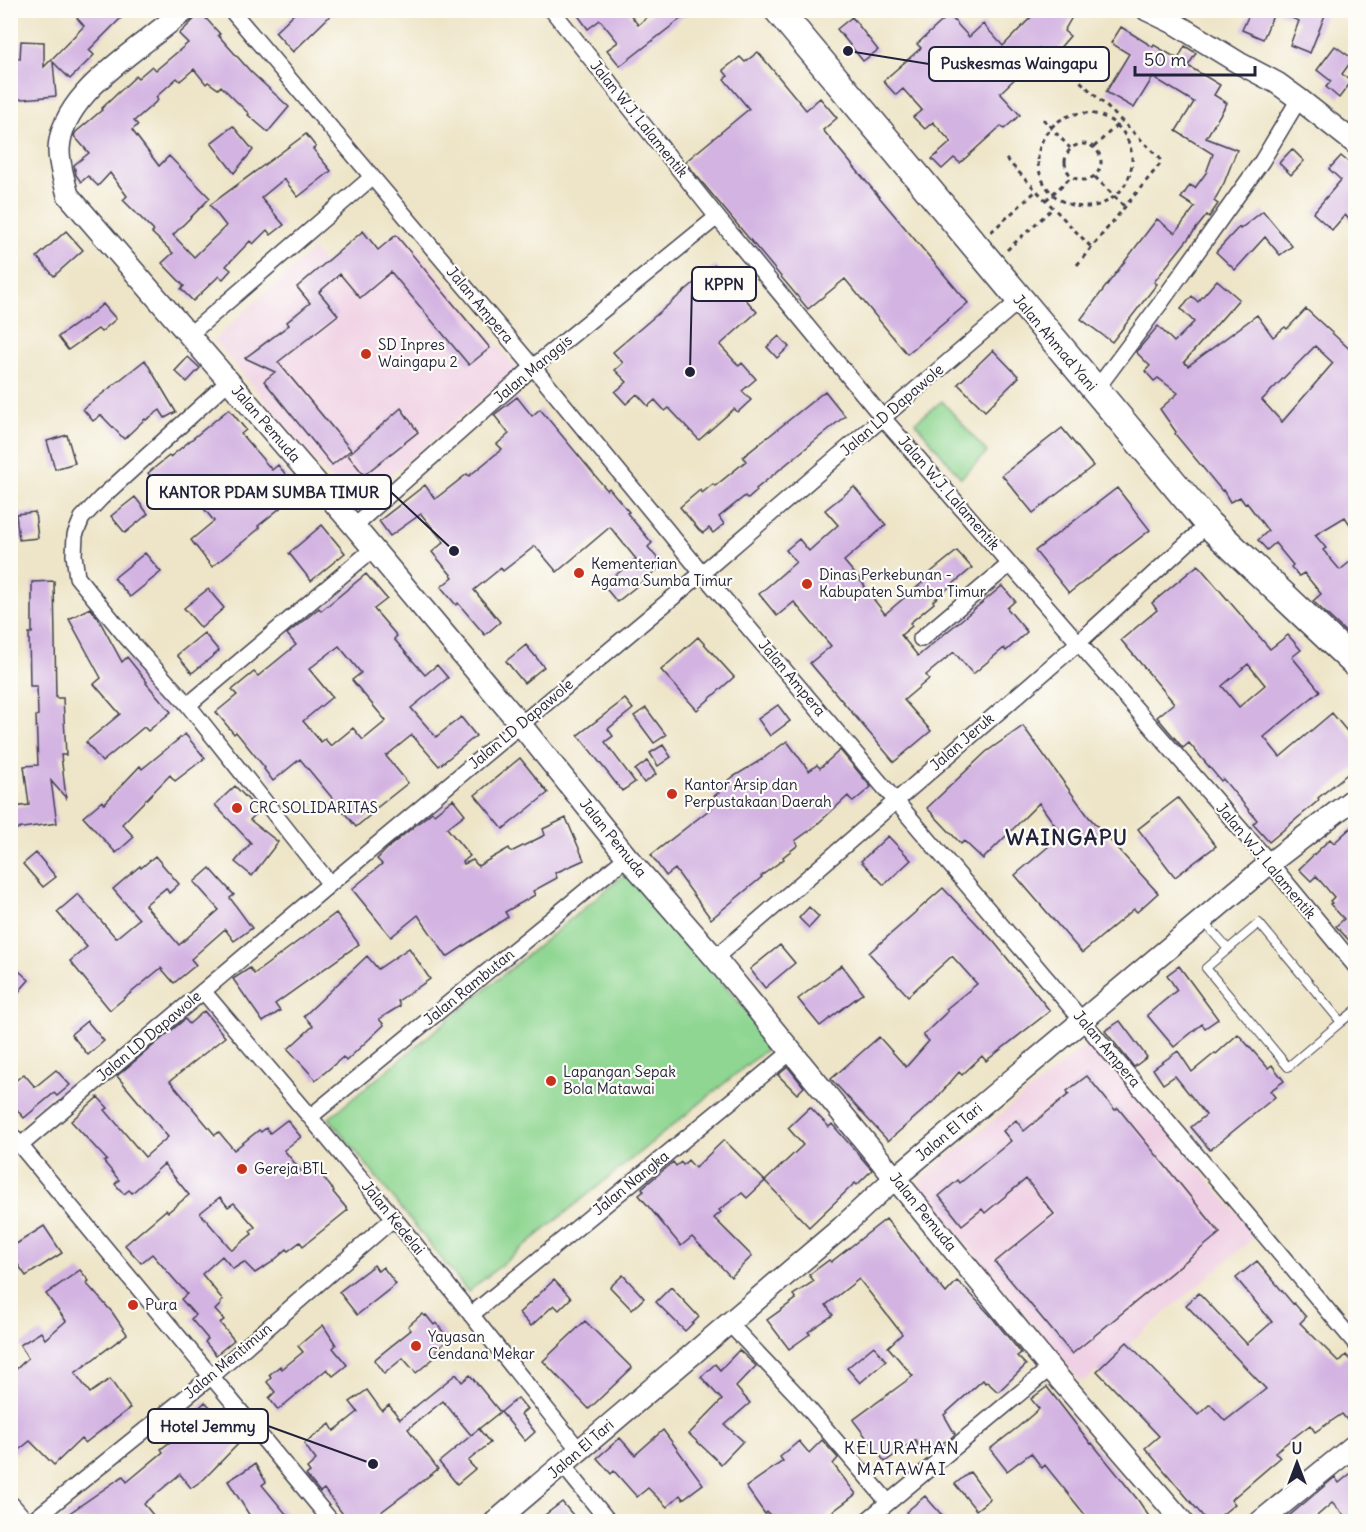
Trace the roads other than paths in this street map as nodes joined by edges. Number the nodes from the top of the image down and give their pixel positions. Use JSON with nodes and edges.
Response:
{"nodes":[{"id":1,"x":186,"y":10,"type":"edge"},
{"id":2,"x":231,"y":10,"type":"edge"},
{"id":3,"x":552,"y":10,"type":"edge"},
{"id":4,"x":778,"y":10,"type":"edge"},
{"id":5,"x":1147,"y":10,"type":"edge"},
{"id":6,"x":1299,"y":99,"type":"junction"},
{"id":7,"x":1356,"y":144,"type":"edge"},
{"id":8,"x":371,"y":178,"type":"junction"},
{"id":9,"x":717,"y":217,"type":"junction"},
{"id":10,"x":1020,"y":300,"type":"junction"},
{"id":11,"x":189,"y":335,"type":"junction"},
{"id":12,"x":533,"y":367,"type":"junction"},
{"id":13,"x":229,"y":381,"type":"junction"},
{"id":14,"x":1095,"y":391,"type":"junction"},
{"id":15,"x":883,"y":418,"type":"junction"},
{"id":16,"x":1208,"y":524,"type":"junction"},
{"id":17,"x":354,"y":526,"type":"junction"},
{"id":18,"x":373,"y":549,"type":"junction"},
{"id":19,"x":1010,"y":564,"type":"junction"},
{"id":20,"x":702,"y":573,"type":"junction"},
{"id":21,"x":921,"y":639,"type":"dead end"},
{"id":22,"x":1077,"y":643,"type":"junction"},
{"id":23,"x":1353,"y":664,"type":"edge"},
{"id":24,"x":188,"y":705,"type":"junction"},
{"id":25,"x":521,"y":725,"type":"junction"},
{"id":26,"x":1356,"y":797,"type":"edge"},
{"id":27,"x":895,"y":800,"type":"junction"},
{"id":28,"x":627,"y":857,"type":"junction"},
{"id":29,"x":1270,"y":863,"type":"junction"},
{"id":30,"x":330,"y":884,"type":"junction"},
{"id":31,"x":1203,"y":921,"type":"junction"},
{"id":32,"x":1228,"y":949,"type":"junction"},
{"id":33,"x":715,"y":958,"type":"junction"},
{"id":34,"x":1356,"y":967,"type":"edge"},
{"id":35,"x":203,"y":991,"type":"junction"},
{"id":36,"x":1356,"y":1010,"type":"edge"},
{"id":37,"x":1083,"y":1021,"type":"junction"},
{"id":38,"x":1341,"y":1022,"type":"junction"},
{"id":39,"x":792,"y":1052,"type":"junction"},
{"id":40,"x":310,"y":1116,"type":"junction"},
{"id":41,"x":16,"y":1139,"type":"edge"},
{"id":42,"x":895,"y":1178,"type":"junction"},
{"id":43,"x":394,"y":1218,"type":"junction"},
{"id":44,"x":471,"y":1315,"type":"junction"},
{"id":45,"x":728,"y":1322,"type":"junction"},
{"id":46,"x":1356,"y":1344,"type":"edge"},
{"id":47,"x":1050,"y":1368,"type":"junction"},
{"id":48,"x":212,"y":1376,"type":"junction"},
{"id":49,"x":1356,"y":1444,"type":"edge"},
{"id":50,"x":579,"y":1450,"type":"junction"},
{"id":51,"x":563,"y":1465,"type":"junction"},
{"id":52,"x":888,"y":1502,"type":"junction"},
{"id":53,"x":10,"y":1507,"type":"edge"},
{"id":54,"x":23,"y":1521,"type":"edge"},
{"id":55,"x":31,"y":1521,"type":"edge"},
{"id":56,"x":332,"y":1521,"type":"edge"},
{"id":57,"x":495,"y":1521,"type":"edge"},
{"id":58,"x":609,"y":1521,"type":"edge"},
{"id":59,"x":865,"y":1521,"type":"edge"},
{"id":60,"x":1183,"y":1521,"type":"edge"},
{"id":61,"x":1260,"y":1521,"type":"edge"}],
"edges":[{"from":1,"to":11,"type":"street","name":"Jalan Pemuda"},
{"from":2,"to":8,"type":"street","name":"Jalan Ampera"},
{"from":3,"to":9,"type":"street","name":"Jalan W.J. Lalamentik"},
{"from":4,"to":10,"type":"highway","name":"Jalan Ahmad Yani"},
{"from":5,"to":6,"type":"street"},
{"from":6,"to":7,"type":"street"},
{"from":6,"to":14,"type":"street"},
{"from":8,"to":11,"type":"street"},
{"from":8,"to":12,"type":"street","name":"Jalan Ampera"},
{"from":9,"to":12,"type":"street","name":"Jalan Manggis"},
{"from":9,"to":15,"type":"street","name":"Jalan W.J. Lalamentik"},
{"from":10,"to":14,"type":"highway","name":"Jalan Ahmad Yani"},
{"from":10,"to":15,"type":"street","name":"Jalan LD Dapawole"},
{"from":11,"to":13,"type":"street","name":"Jalan Pemuda"},
{"from":12,"to":17,"type":"street","name":"Jalan Manggis"},
{"from":12,"to":20,"type":"street","name":"Jalan Ampera"},
{"from":13,"to":17,"type":"street","name":"Jalan Pemuda"},
{"from":13,"to":24,"type":"street"},
{"from":14,"to":16,"type":"highway","name":"Jalan Ahmad Yani"},
{"from":15,"to":19,"type":"street","name":"Jalan W.J. Lalamentik"},
{"from":15,"to":20,"type":"street","name":"Jalan LD Dapawole"},
{"from":16,"to":22,"type":"street","name":"Jalan Jeruk"},
{"from":16,"to":23,"type":"highway","name":"Jalan Ahmad Yani"},
{"from":17,"to":18,"type":"street","name":"Jalan Pemuda"},
{"from":18,"to":24,"type":"street"},
{"from":18,"to":25,"type":"street","name":"Jalan Pemuda"},
{"from":19,"to":21,"type":"street"},
{"from":19,"to":22,"type":"street","name":"Jalan W.J. Lalamentik"},
{"from":20,"to":25,"type":"street","name":"Jalan LD Dapawole"},
{"from":20,"to":27,"type":"street","name":"Jalan Ampera"},
{"from":22,"to":27,"type":"street","name":"Jalan Jeruk"},
{"from":22,"to":29,"type":"street","name":"Jalan W.J. Lalamentik"},
{"from":24,"to":30,"type":"street"},
{"from":25,"to":28,"type":"street","name":"Jalan Pemuda"},
{"from":25,"to":30,"type":"street","name":"Jalan LD Dapawole"},
{"from":26,"to":29,"type":"street","name":"Jalan El Tari"},
{"from":27,"to":33,"type":"street","name":"Jalan Jeruk"},
{"from":27,"to":37,"type":"street","name":"Jalan Ampera"},
{"from":28,"to":33,"type":"street","name":"Jalan Pemuda"},
{"from":28,"to":40,"type":"street","name":"Jalan Rambutan"},
{"from":29,"to":31,"type":"street","name":"Jalan El Tari"},
{"from":29,"to":34,"type":"street","name":"Jalan W.J. Lalamentik"},
{"from":30,"to":35,"type":"street","name":"Jalan LD Dapawole"},
{"from":31,"to":32,"type":"lane"},
{"from":31,"to":37,"type":"street","name":"Jalan El Tari"},
{"from":32,"to":38,"type":"lane"},
{"from":32,"to":38,"type":"lane"},
{"from":33,"to":39,"type":"street","name":"Jalan Pemuda"},
{"from":35,"to":40,"type":"street","name":"Jalan Kedelai"},
{"from":35,"to":41,"type":"street","name":"Jalan LD Dapawole"},
{"from":36,"to":38,"type":"lane"},
{"from":37,"to":42,"type":"street","name":"Jalan El Tari"},
{"from":37,"to":46,"type":"street","name":"Jalan Ampera"},
{"from":39,"to":42,"type":"street","name":"Jalan Pemuda"},
{"from":39,"to":44,"type":"street","name":"Jalan Nangka"},
{"from":40,"to":43,"type":"street","name":"Jalan Kedelai"},
{"from":41,"to":48,"type":"street"},
{"from":42,"to":45,"type":"street","name":"Jalan El Tari"},
{"from":42,"to":47,"type":"street","name":"Jalan Pemuda"},
{"from":43,"to":44,"type":"street","name":"Jalan Kedelai"},
{"from":43,"to":48,"type":"street","name":"Jalan Mentimun"},
{"from":44,"to":50,"type":"street","name":"Jalan Kedelai"},
{"from":45,"to":50,"type":"street","name":"Jalan El Tari"},
{"from":45,"to":52,"type":"street"},
{"from":47,"to":52,"type":"street"},
{"from":47,"to":60,"type":"street","name":"Jalan Pemuda"},
{"from":48,"to":55,"type":"street","name":"Jalan Mentimun"},
{"from":48,"to":56,"type":"street"},
{"from":49,"to":61,"type":"street"},
{"from":50,"to":51,"type":"street","name":"Jalan El Tari"},
{"from":51,"to":57,"type":"street","name":"Jalan El Tari"},
{"from":51,"to":58,"type":"street"},
{"from":52,"to":59,"type":"street"},
{"from":53,"to":54,"type":"street"}]}
